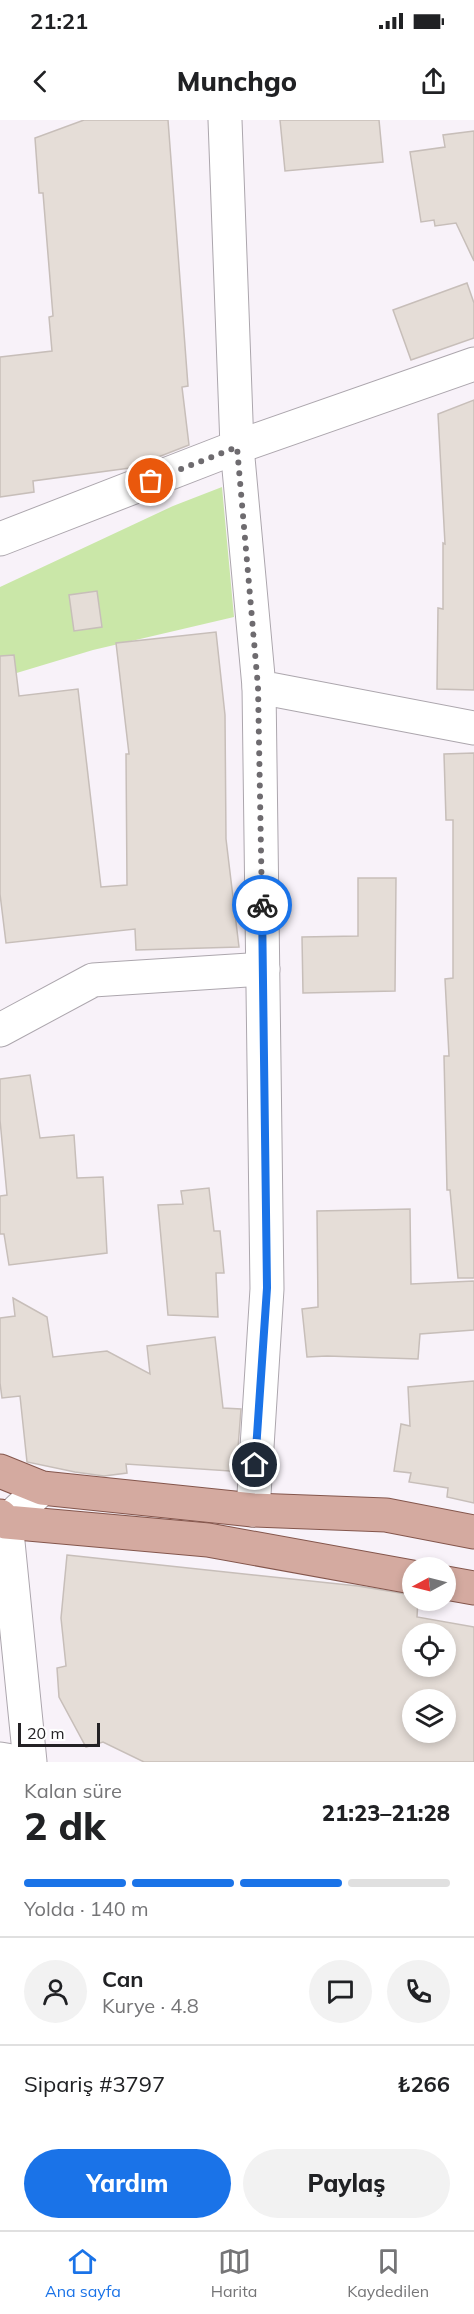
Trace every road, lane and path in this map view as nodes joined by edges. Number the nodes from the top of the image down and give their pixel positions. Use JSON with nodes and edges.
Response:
{"nodes":[{"id":1,"x":225,"y":120,"type":"edge"},
{"id":2,"x":474,"y":364,"type":"edge"},
{"id":3,"x":237,"y":447,"type":"junction"},
{"id":4,"x":0,"y":539,"type":"edge"},
{"id":5,"x":258,"y":687,"type":"junction"},
{"id":6,"x":474,"y":728,"type":"edge"},
{"id":7,"x":263,"y":969,"type":"junction"},
{"id":8,"x":0,"y":1030,"type":"edge"},
{"id":9,"x":0,"y":1471,"type":"edge"},
{"id":10,"x":42,"y":1488,"type":"junction"},
{"id":11,"x":252,"y":1510,"type":"junction"},
{"id":12,"x":3,"y":1519,"type":"edge"},
{"id":13,"x":474,"y":1532,"type":"edge"},
{"id":14,"x":402,"y":1575,"type":"edge"},
{"id":15,"x":456,"y":1585,"type":"edge"},
{"id":16,"x":474,"y":1588,"type":"edge"},
{"id":17,"x":0,"y":1759,"type":"edge"},
{"id":18,"x":18,"y":1762,"type":"edge"},
{"id":19,"x":30,"y":1762,"type":"edge"}],
"edges":[{"from":1,"to":3,"type":"street"},
{"from":2,"to":3,"type":"street"},
{"from":3,"to":4,"type":"street"},
{"from":3,"to":5,"type":"street"},
{"from":5,"to":6,"type":"street"},
{"from":5,"to":7,"type":"street"},
{"from":7,"to":8,"type":"street"},
{"from":7,"to":11,"type":"street"},
{"from":9,"to":10,"type":"main road"},
{"from":10,"to":11,"type":"main road"},
{"from":10,"to":12,"type":"street"},
{"from":11,"to":13,"type":"main road"},
{"from":12,"to":14,"type":"main road"},
{"from":12,"to":19,"type":"street"},
{"from":15,"to":16,"type":"main road"},
{"from":17,"to":18,"type":"street"}]}
